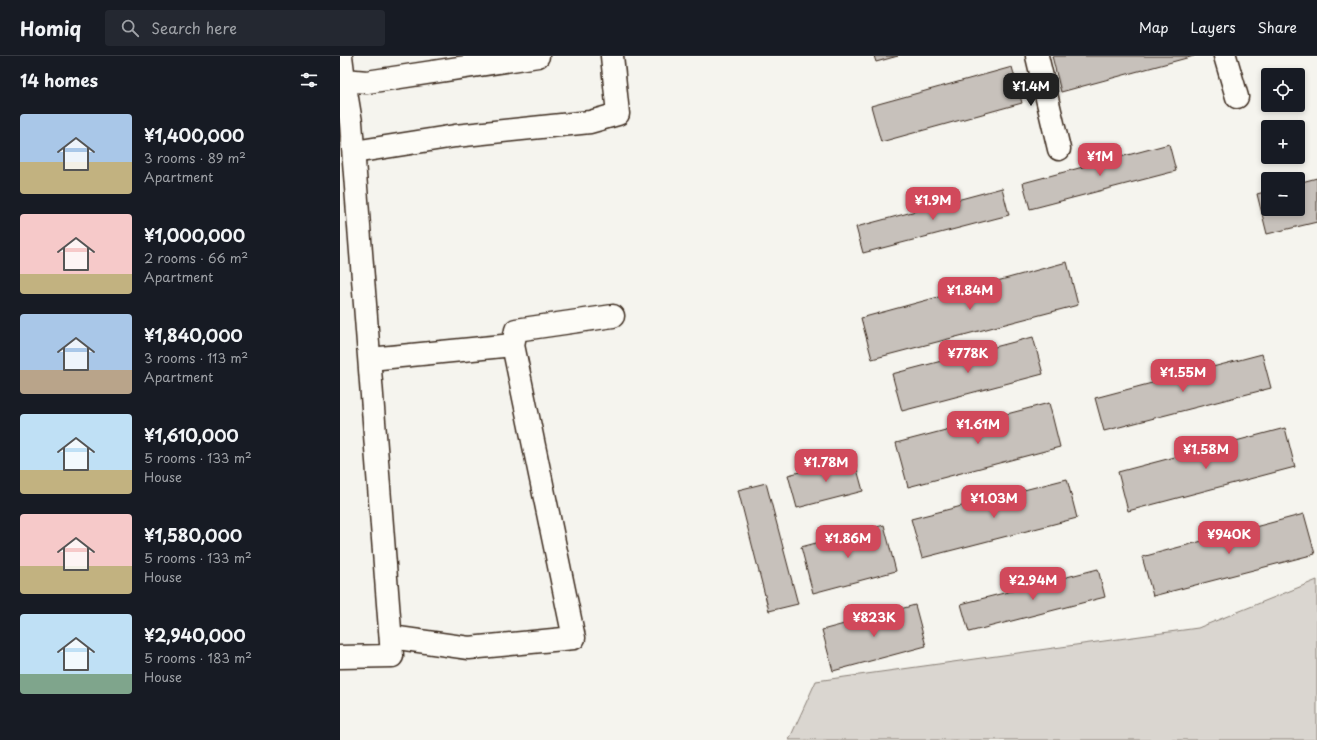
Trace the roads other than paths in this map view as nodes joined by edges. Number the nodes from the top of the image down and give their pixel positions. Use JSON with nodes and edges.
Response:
{"nodes":[{"id":1,"x":341,"y":56,"type":"edge"},
{"id":2,"x":538,"y":56,"type":"edge"},
{"id":3,"x":612,"y":56,"type":"edge"},
{"id":4,"x":1037,"y":56,"type":"edge"},
{"id":5,"x":1225,"y":56,"type":"edge"},
{"id":6,"x":342,"y":81,"type":"edge"},
{"id":7,"x":1237,"y":97,"type":"dead end"},
{"id":8,"x":1059,"y":149,"type":"dead end"},
{"id":9,"x":354,"y":152,"type":"junction"},
{"id":10,"x":613,"y":316,"type":"dead end"},
{"id":11,"x":513,"y":345,"type":"junction"},
{"id":12,"x":370,"y":359,"type":"junction"},
{"id":13,"x":391,"y":637,"type":"junction"},
{"id":14,"x":340,"y":658,"type":"edge"}],
"edges":[{"from":1,"to":6,"type":"street"},
{"from":2,"to":6,"type":"street"},
{"from":3,"to":9,"type":"street"},
{"from":4,"to":8,"type":"street"},
{"from":5,"to":7,"type":"street"},
{"from":6,"to":9,"type":"street"},
{"from":9,"to":12,"type":"street"},
{"from":10,"to":11,"type":"street"},
{"from":11,"to":12,"type":"street"},
{"from":11,"to":13,"type":"street"},
{"from":12,"to":13,"type":"street"},
{"from":13,"to":14,"type":"street"}]}
